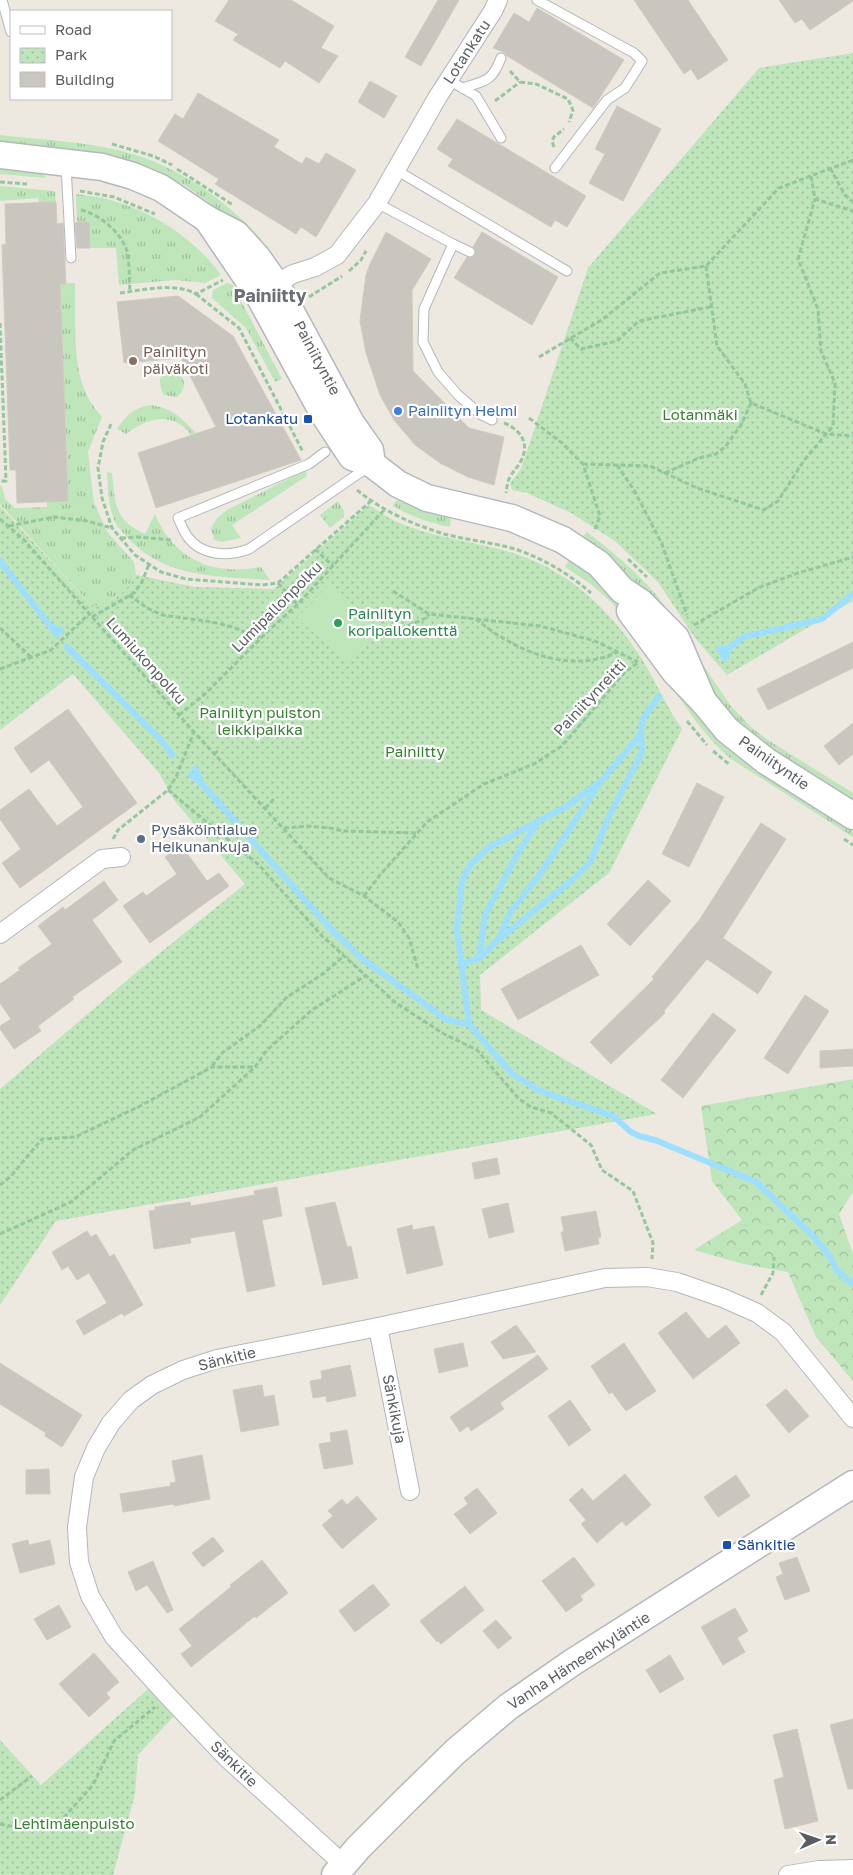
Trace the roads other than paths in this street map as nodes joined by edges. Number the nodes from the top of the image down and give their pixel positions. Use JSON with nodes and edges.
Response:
{"nodes":[{"id":1,"x":2,"y":0,"type":"edge"},
{"id":2,"x":498,"y":0,"type":"edge"},
{"id":3,"x":537,"y":0,"type":"edge"},
{"id":4,"x":10,"y":28,"type":"edge"},
{"id":5,"x":500,"y":62,"type":"road end"},
{"id":6,"x":456,"y":84,"type":"junction"},
{"id":7,"x":501,"y":138,"type":"dead end"},
{"id":8,"x":0,"y":155,"type":"edge"},
{"id":9,"x":66,"y":163,"type":"junction"},
{"id":10,"x":557,"y":165,"type":"road end"},
{"id":11,"x":396,"y":170,"type":"junction"},
{"id":12,"x":377,"y":203,"type":"junction"},
{"id":13,"x":452,"y":244,"type":"junction"},
{"id":14,"x":470,"y":252,"type":"dead end"},
{"id":15,"x":71,"y":258,"type":"dead end"},
{"id":16,"x":567,"y":270,"type":"dead end"},
{"id":17,"x":275,"y":284,"type":"junction"},
{"id":18,"x":492,"y":420,"type":"road end"},
{"id":19,"x":325,"y":452,"type":"dead end"},
{"id":20,"x":372,"y":464,"type":"junction"},
{"id":21,"x":853,"y":816,"type":"edge"},
{"id":22,"x":121,"y":857,"type":"dead end"},
{"id":23,"x":0,"y":934,"type":"edge"},
{"id":24,"x":378,"y":1327,"type":"junction"},
{"id":25,"x":853,"y":1418,"type":"edge"},
{"id":26,"x":853,"y":1484,"type":"edge"},
{"id":27,"x":410,"y":1491,"type":"dead end"},
{"id":28,"x":853,"y":1869,"type":"edge"},
{"id":29,"x":339,"y":1870,"type":"edge"},
{"id":30,"x":788,"y":1875,"type":"edge"}],
"edges":[{"from":1,"to":4,"type":"lane"},
{"from":2,"to":6,"type":"street","name":"Lotankatu"},
{"from":3,"to":10,"type":"lane"},
{"from":5,"to":6,"type":"lane"},
{"from":6,"to":7,"type":"lane"},
{"from":6,"to":11,"type":"street","name":"Lotankatu"},
{"from":8,"to":9,"type":"street","name":"Painiityntie"},
{"from":9,"to":15,"type":"lane"},
{"from":9,"to":17,"type":"street","name":"Painiityntie"},
{"from":11,"to":12,"type":"street","name":"Lotankatu"},
{"from":11,"to":16,"type":"lane"},
{"from":12,"to":13,"type":"lane"},
{"from":12,"to":17,"type":"street","name":"Lotankatu"},
{"from":13,"to":14,"type":"lane"},
{"from":13,"to":18,"type":"lane"},
{"from":17,"to":20,"type":"street","name":"Painiityntie"},
{"from":19,"to":20,"type":"lane"},
{"from":20,"to":21,"type":"street","name":"Painiityntie"},
{"from":22,"to":23,"type":"street"},
{"from":24,"to":25,"type":"street","name":"Sänkitie"},
{"from":24,"to":27,"type":"street","name":"Sänkikuja"},
{"from":24,"to":29,"type":"street","name":"Sänkitie"},
{"from":26,"to":29,"type":"street","name":"Vanha Hämeenkyläntie"},
{"from":28,"to":30,"type":"street"}]}
